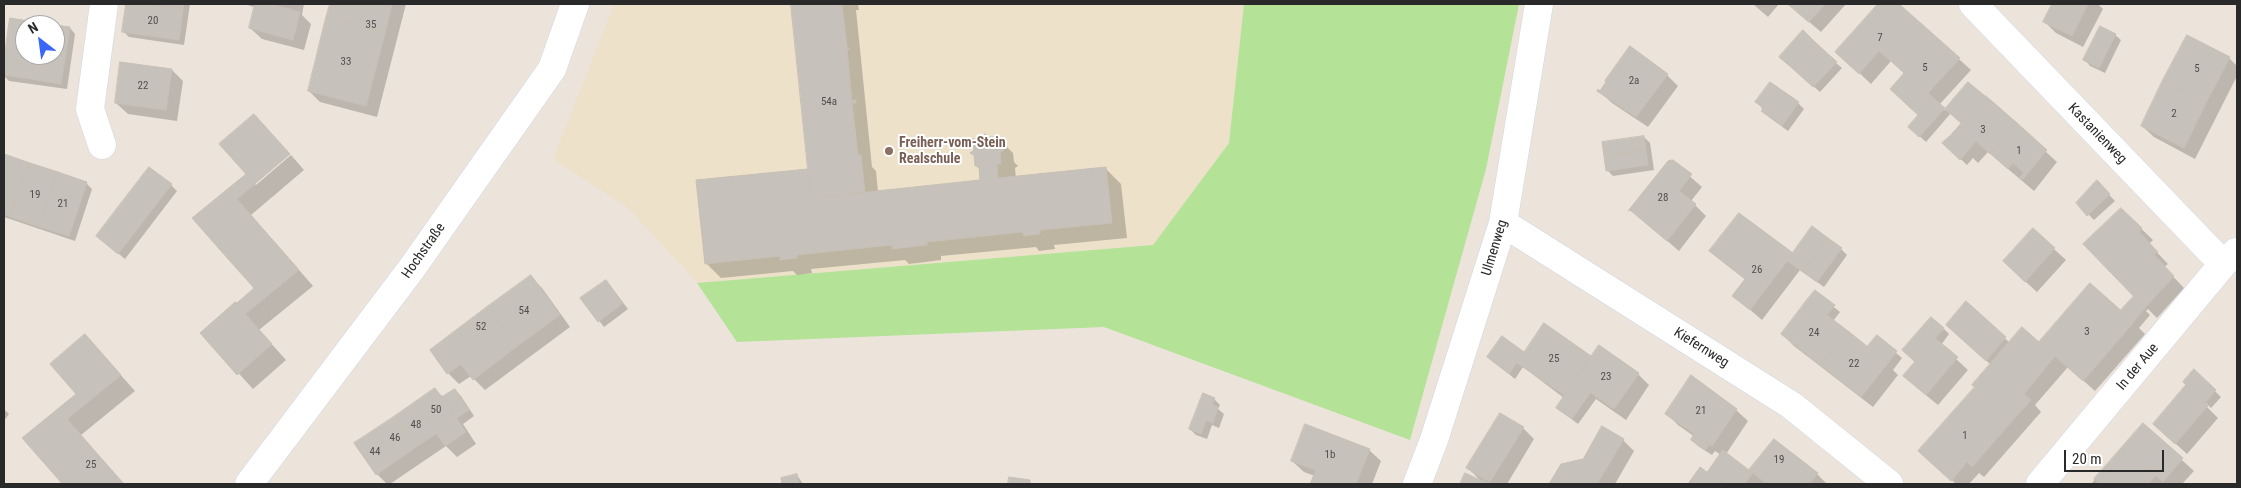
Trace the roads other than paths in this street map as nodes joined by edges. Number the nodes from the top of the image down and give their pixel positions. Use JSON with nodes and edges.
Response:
{"nodes":[{"id":1,"x":104,"y":4,"type":"edge"},
{"id":2,"x":575,"y":4,"type":"edge"},
{"id":3,"x":1539,"y":4,"type":"edge"},
{"id":4,"x":1973,"y":4,"type":"edge"},
{"id":5,"x":102,"y":145,"type":"dead end"},
{"id":6,"x":1503,"y":223,"type":"junction"},
{"id":7,"x":2230,"y":257,"type":"edge"},
{"id":8,"x":249,"y":484,"type":"edge"},
{"id":9,"x":1417,"y":484,"type":"edge"},
{"id":10,"x":1890,"y":484,"type":"edge"},
{"id":11,"x":2040,"y":484,"type":"edge"}],
"edges":[{"from":1,"to":5,"type":"street"},
{"from":2,"to":8,"type":"street","name":"Hochstraße"},
{"from":3,"to":6,"type":"street","name":"Ulmenweg"},
{"from":4,"to":7,"type":"street","name":"Kastanienweg"},
{"from":6,"to":9,"type":"street","name":"Ulmenweg"},
{"from":6,"to":10,"type":"street","name":"Kiefernweg"},
{"from":7,"to":11,"type":"street","name":"In der Aue"}]}
